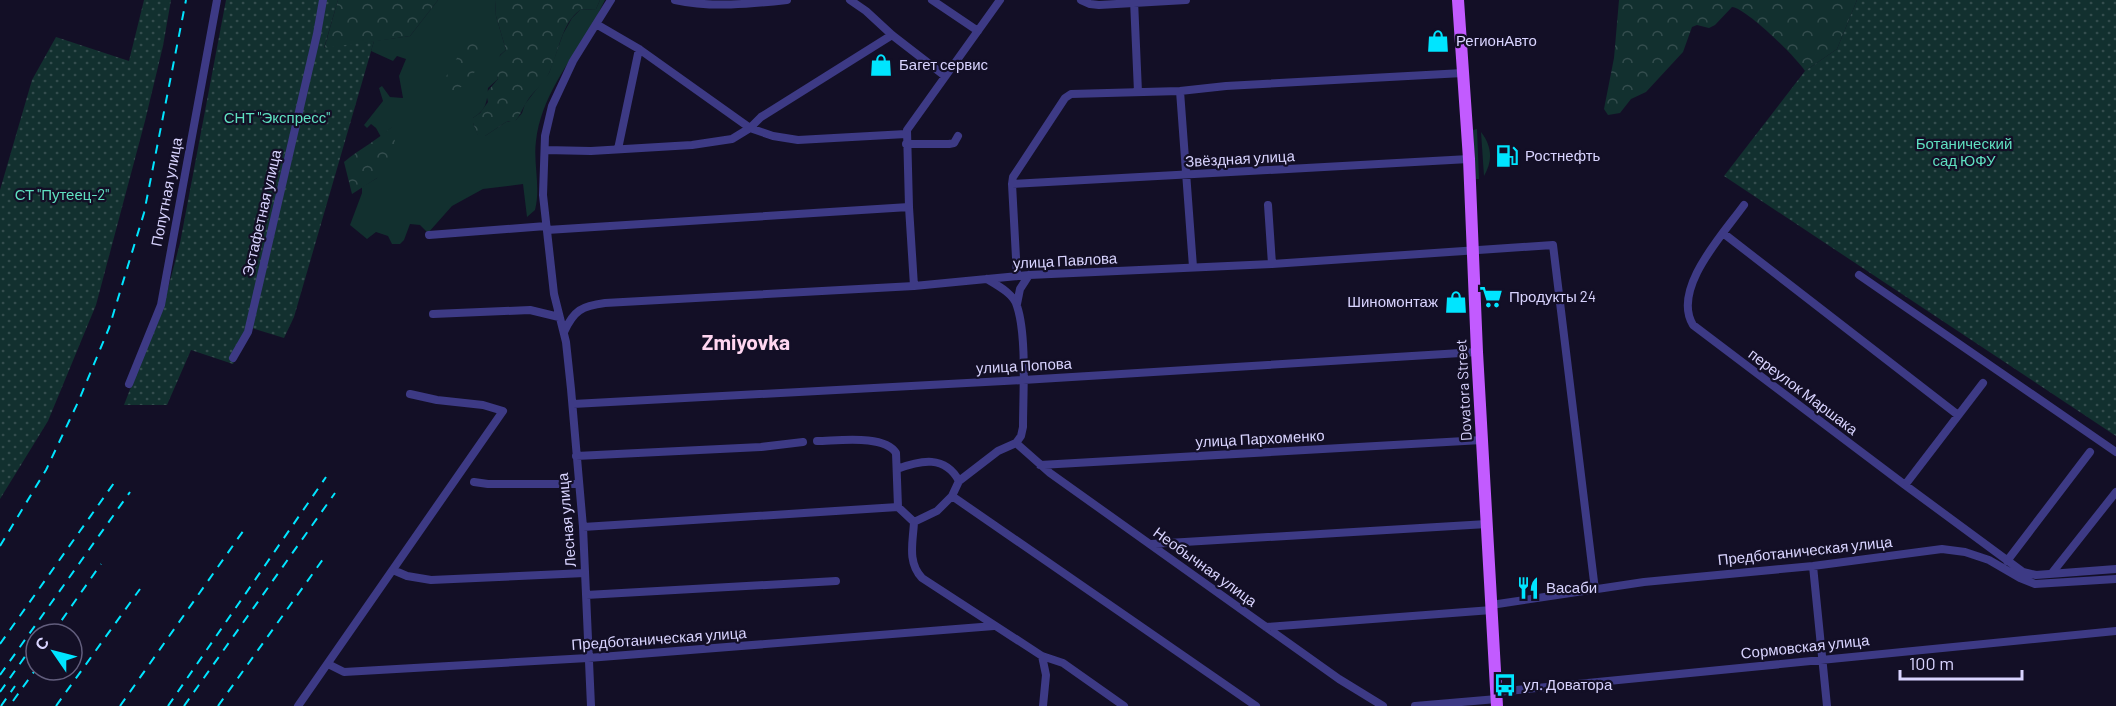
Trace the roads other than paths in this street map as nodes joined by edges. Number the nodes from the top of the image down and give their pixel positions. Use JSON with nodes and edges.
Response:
{"nodes":[{"id":1,"x":217,"y":0,"type":"edge"},
{"id":2,"x":323,"y":0,"type":"edge"},
{"id":3,"x":611,"y":0,"type":"edge"},
{"id":4,"x":675,"y":0,"type":"edge"},
{"id":5,"x":787,"y":0,"type":"edge"},
{"id":6,"x":850,"y":0,"type":"edge"},
{"id":7,"x":932,"y":0,"type":"edge"},
{"id":8,"x":1000,"y":0,"type":"edge"},
{"id":9,"x":1081,"y":0,"type":"edge"},
{"id":10,"x":1186,"y":0,"type":"edge"},
{"id":11,"x":1458,"y":0,"type":"edge"},
{"id":12,"x":1134,"y":2,"type":"edge"},
{"id":13,"x":596,"y":24,"type":"junction"},
{"id":14,"x":978,"y":31,"type":"junction"},
{"id":15,"x":892,"y":35,"type":"junction"},
{"id":16,"x":639,"y":49,"type":"junction"},
{"id":17,"x":1463,"y":73,"type":"junction"},
{"id":18,"x":945,"y":76,"type":"junction"},
{"id":19,"x":1180,"y":91,"type":"junction"},
{"id":20,"x":1138,"y":92,"type":"junction"},
{"id":21,"x":750,"y":128,"type":"junction"},
{"id":22,"x":906,"y":134,"type":"junction"},
{"id":23,"x":958,"y":136,"type":"dead end"},
{"id":24,"x":906,"y":144,"type":"junction"},
{"id":25,"x":618,"y":149,"type":"junction"},
{"id":26,"x":545,"y":150,"type":"junction"},
{"id":27,"x":1469,"y":159,"type":"junction"},
{"id":28,"x":1186,"y":175,"type":"junction"},
{"id":29,"x":1012,"y":184,"type":"junction"},
{"id":30,"x":1268,"y":205,"type":"dead end"},
{"id":31,"x":1743,"y":205,"type":"dead end"},
{"id":32,"x":909,"y":207,"type":"junction"},
{"id":33,"x":546,"y":228,"type":"junction"},
{"id":34,"x":1723,"y":233,"type":"junction"},
{"id":35,"x":429,"y":235,"type":"dead end"},
{"id":36,"x":1472,"y":252,"type":"junction"},
{"id":37,"x":1272,"y":264,"type":"junction"},
{"id":38,"x":1193,"y":267,"type":"junction"},
{"id":39,"x":1029,"y":275,"type":"junction"},
{"id":40,"x":1859,"y":275,"type":"dead end"},
{"id":41,"x":1017,"y":276,"type":"junction"},
{"id":42,"x":987,"y":279,"type":"junction"},
{"id":43,"x":914,"y":286,"type":"junction"},
{"id":44,"x":1017,"y":304,"type":"junction"},
{"id":45,"x":433,"y":314,"type":"dead end"},
{"id":46,"x":559,"y":317,"type":"junction"},
{"id":47,"x":564,"y":332,"type":"junction"},
{"id":48,"x":1477,"y":352,"type":"junction"},
{"id":49,"x":233,"y":358,"type":"dead end"},
{"id":50,"x":1023,"y":380,"type":"junction"},
{"id":51,"x":1983,"y":383,"type":"dead end"},
{"id":52,"x":129,"y":384,"type":"dead end"},
{"id":53,"x":410,"y":394,"type":"dead end"},
{"id":54,"x":573,"y":404,"type":"junction"},
{"id":55,"x":1958,"y":416,"type":"junction"},
{"id":56,"x":1482,"y":440,"type":"junction"},
{"id":57,"x":817,"y":441,"type":"dead end"},
{"id":58,"x":803,"y":442,"type":"dead end"},
{"id":59,"x":1016,"y":443,"type":"junction"},
{"id":60,"x":2090,"y":452,"type":"dead end"},
{"id":61,"x":2116,"y":452,"type":"edge"},
{"id":62,"x":576,"y":456,"type":"junction"},
{"id":63,"x":1040,"y":465,"type":"junction"},
{"id":64,"x":897,"y":469,"type":"junction"},
{"id":65,"x":959,"y":481,"type":"junction"},
{"id":66,"x":474,"y":482,"type":"dead end"},
{"id":67,"x":578,"y":484,"type":"junction"},
{"id":68,"x":1905,"y":485,"type":"junction"},
{"id":69,"x":2116,"y":492,"type":"edge"},
{"id":70,"x":952,"y":496,"type":"junction"},
{"id":71,"x":898,"y":507,"type":"junction"},
{"id":72,"x":914,"y":522,"type":"junction"},
{"id":73,"x":1487,"y":524,"type":"junction"},
{"id":74,"x":582,"y":527,"type":"junction"},
{"id":75,"x":1151,"y":544,"type":"junction"},
{"id":76,"x":2007,"y":561,"type":"junction"},
{"id":77,"x":1813,"y":566,"type":"junction"},
{"id":78,"x":2116,"y":569,"type":"edge"},
{"id":79,"x":393,"y":570,"type":"junction"},
{"id":80,"x":585,"y":573,"type":"junction"},
{"id":81,"x":2052,"y":573,"type":"junction"},
{"id":82,"x":2116,"y":579,"type":"edge"},
{"id":83,"x":836,"y":580,"type":"dead end"},
{"id":84,"x":1595,"y":590,"type":"junction"},
{"id":85,"x":586,"y":596,"type":"junction"},
{"id":86,"x":1492,"y":607,"type":"junction"},
{"id":87,"x":994,"y":626,"type":"junction"},
{"id":88,"x":1266,"y":627,"type":"junction"},
{"id":89,"x":2116,"y":631,"type":"edge"},
{"id":90,"x":1042,"y":657,"type":"junction"},
{"id":91,"x":588,"y":658,"type":"junction"},
{"id":92,"x":1822,"y":659,"type":"junction"},
{"id":93,"x":328,"y":664,"type":"junction"},
{"id":94,"x":1497,"y":699,"type":"edge"},
{"id":95,"x":1111,"y":702,"type":"edge"},
{"id":96,"x":298,"y":706,"type":"edge"},
{"id":97,"x":591,"y":706,"type":"edge"},
{"id":98,"x":1042,"y":706,"type":"edge"},
{"id":99,"x":1124,"y":706,"type":"edge"},
{"id":100,"x":1256,"y":706,"type":"edge"},
{"id":101,"x":1383,"y":706,"type":"edge"},
{"id":102,"x":1415,"y":706,"type":"edge"},
{"id":103,"x":1827,"y":706,"type":"edge"}],
"edges":[{"from":1,"to":52,"type":"street","name":"Попутная улица"},
{"from":2,"to":49,"type":"street","name":"Эстафетная улица"},
{"from":3,"to":13,"type":"street","name":"Лесная улица"},
{"from":4,"to":5,"type":"street"},
{"from":6,"to":15,"type":"street"},
{"from":7,"to":14,"type":"street"},
{"from":8,"to":14,"type":"street"},
{"from":9,"to":12,"type":"street"},
{"from":10,"to":12,"type":"street"},
{"from":11,"to":17,"type":"main road","name":"Dovatora Street"},
{"from":12,"to":20,"type":"street"},
{"from":13,"to":16,"type":"street"},
{"from":13,"to":26,"type":"street","name":"Лесная улица"},
{"from":14,"to":18,"type":"street"},
{"from":15,"to":18,"type":"street"},
{"from":15,"to":21,"type":"street"},
{"from":16,"to":21,"type":"street"},
{"from":16,"to":25,"type":"street"},
{"from":17,"to":19,"type":"street"},
{"from":17,"to":27,"type":"main road","name":"Dovatora Street"},
{"from":18,"to":22,"type":"street"},
{"from":19,"to":20,"type":"street"},
{"from":19,"to":28,"type":"street"},
{"from":20,"to":29,"type":"street"},
{"from":21,"to":22,"type":"street"},
{"from":21,"to":25,"type":"street"},
{"from":22,"to":24,"type":"street"},
{"from":23,"to":24,"type":"street"},
{"from":24,"to":32,"type":"street"},
{"from":25,"to":26,"type":"street"},
{"from":26,"to":33,"type":"street","name":"Лесная улица"},
{"from":27,"to":28,"type":"street","name":"Звёздная улица"},
{"from":27,"to":36,"type":"main road","name":"Dovatora Street"},
{"from":28,"to":29,"type":"street","name":"Звёздная улица"},
{"from":28,"to":38,"type":"street"},
{"from":29,"to":41,"type":"street"},
{"from":30,"to":37,"type":"street"},
{"from":31,"to":34,"type":"street","name":"переулок Маршака"},
{"from":32,"to":33,"type":"street"},
{"from":32,"to":43,"type":"street"},
{"from":33,"to":35,"type":"street"},
{"from":33,"to":46,"type":"street","name":"Лесная улица"},
{"from":34,"to":55,"type":"street"},
{"from":34,"to":68,"type":"street","name":"переулок Маршака"},
{"from":36,"to":37,"type":"street","name":"улица Павлова"},
{"from":36,"to":48,"type":"main road","name":"Dovatora Street"},
{"from":36,"to":84,"type":"street","name":"улица Павлова"},
{"from":37,"to":38,"type":"street","name":"улица Павлова"},
{"from":38,"to":39,"type":"street","name":"улица Павлова"},
{"from":39,"to":41,"type":"street","name":"улица Павлова"},
{"from":39,"to":44,"type":"street"},
{"from":40,"to":61,"type":"street"},
{"from":41,"to":42,"type":"street","name":"улица Павлова"},
{"from":42,"to":43,"type":"street","name":"улица Павлова"},
{"from":42,"to":44,"type":"street"},
{"from":43,"to":47,"type":"street","name":"улица Павлова"},
{"from":44,"to":50,"type":"street"},
{"from":45,"to":46,"type":"street"},
{"from":46,"to":47,"type":"street","name":"Лесная улица"},
{"from":47,"to":54,"type":"street","name":"Лесная улица"},
{"from":48,"to":50,"type":"street","name":"улица Попова"},
{"from":48,"to":56,"type":"main road","name":"Dovatora Street"},
{"from":50,"to":54,"type":"street","name":"улица Попова"},
{"from":50,"to":59,"type":"street"},
{"from":51,"to":55,"type":"street"},
{"from":53,"to":79,"type":"street"},
{"from":54,"to":62,"type":"street","name":"Лесная улица"},
{"from":55,"to":68,"type":"street"},
{"from":56,"to":63,"type":"street","name":"улица Пархоменко"},
{"from":56,"to":73,"type":"main road","name":"Dovatora Street"},
{"from":57,"to":64,"type":"street"},
{"from":58,"to":62,"type":"street"},
{"from":59,"to":63,"type":"street","name":"Необычная улица"},
{"from":59,"to":65,"type":"street"},
{"from":60,"to":76,"type":"street"},
{"from":62,"to":67,"type":"street","name":"Лесная улица"},
{"from":63,"to":75,"type":"street","name":"Необычная улица"},
{"from":64,"to":65,"type":"street"},
{"from":64,"to":71,"type":"street"},
{"from":65,"to":70,"type":"street"},
{"from":66,"to":67,"type":"street"},
{"from":67,"to":74,"type":"street","name":"Лесная улица"},
{"from":68,"to":76,"type":"street","name":"переулок Маршака"},
{"from":69,"to":81,"type":"street"},
{"from":70,"to":72,"type":"street"},
{"from":70,"to":100,"type":"street"},
{"from":71,"to":72,"type":"street"},
{"from":71,"to":74,"type":"street"},
{"from":72,"to":87,"type":"street"},
{"from":73,"to":75,"type":"street"},
{"from":73,"to":86,"type":"main road","name":"Dovatora Street"},
{"from":74,"to":80,"type":"street","name":"Лесная улица"},
{"from":75,"to":88,"type":"street","name":"Необычная улица"},
{"from":76,"to":81,"type":"street"},
{"from":77,"to":82,"type":"street","name":"Предботаническая улица"},
{"from":77,"to":84,"type":"street","name":"Предботаническая улица"},
{"from":77,"to":92,"type":"street"},
{"from":78,"to":81,"type":"street"},
{"from":79,"to":80,"type":"street"},
{"from":79,"to":93,"type":"street"},
{"from":80,"to":85,"type":"street","name":"Лесная улица"},
{"from":83,"to":85,"type":"street"},
{"from":84,"to":86,"type":"street","name":"Предботаническая улица"},
{"from":85,"to":91,"type":"street","name":"Лесная улица"},
{"from":86,"to":88,"type":"street","name":"Предботаническая улица"},
{"from":86,"to":94,"type":"main road","name":"Dovatora Street"},
{"from":87,"to":90,"type":"street"},
{"from":87,"to":91,"type":"street","name":"Предботаническая улица"},
{"from":88,"to":101,"type":"street","name":"Необычная улица"},
{"from":89,"to":92,"type":"street","name":"Сормовская улица"},
{"from":90,"to":95,"type":"street"},
{"from":90,"to":98,"type":"street"},
{"from":91,"to":93,"type":"street","name":"Предботаническая улица"},
{"from":91,"to":97,"type":"street","name":"Лесная улица"},
{"from":92,"to":94,"type":"street","name":"Сормовская улица"},
{"from":92,"to":103,"type":"street"},
{"from":93,"to":96,"type":"street"},
{"from":94,"to":102,"type":"street","name":"Сормовская улица"},
{"from":95,"to":99,"type":"street"}]}
